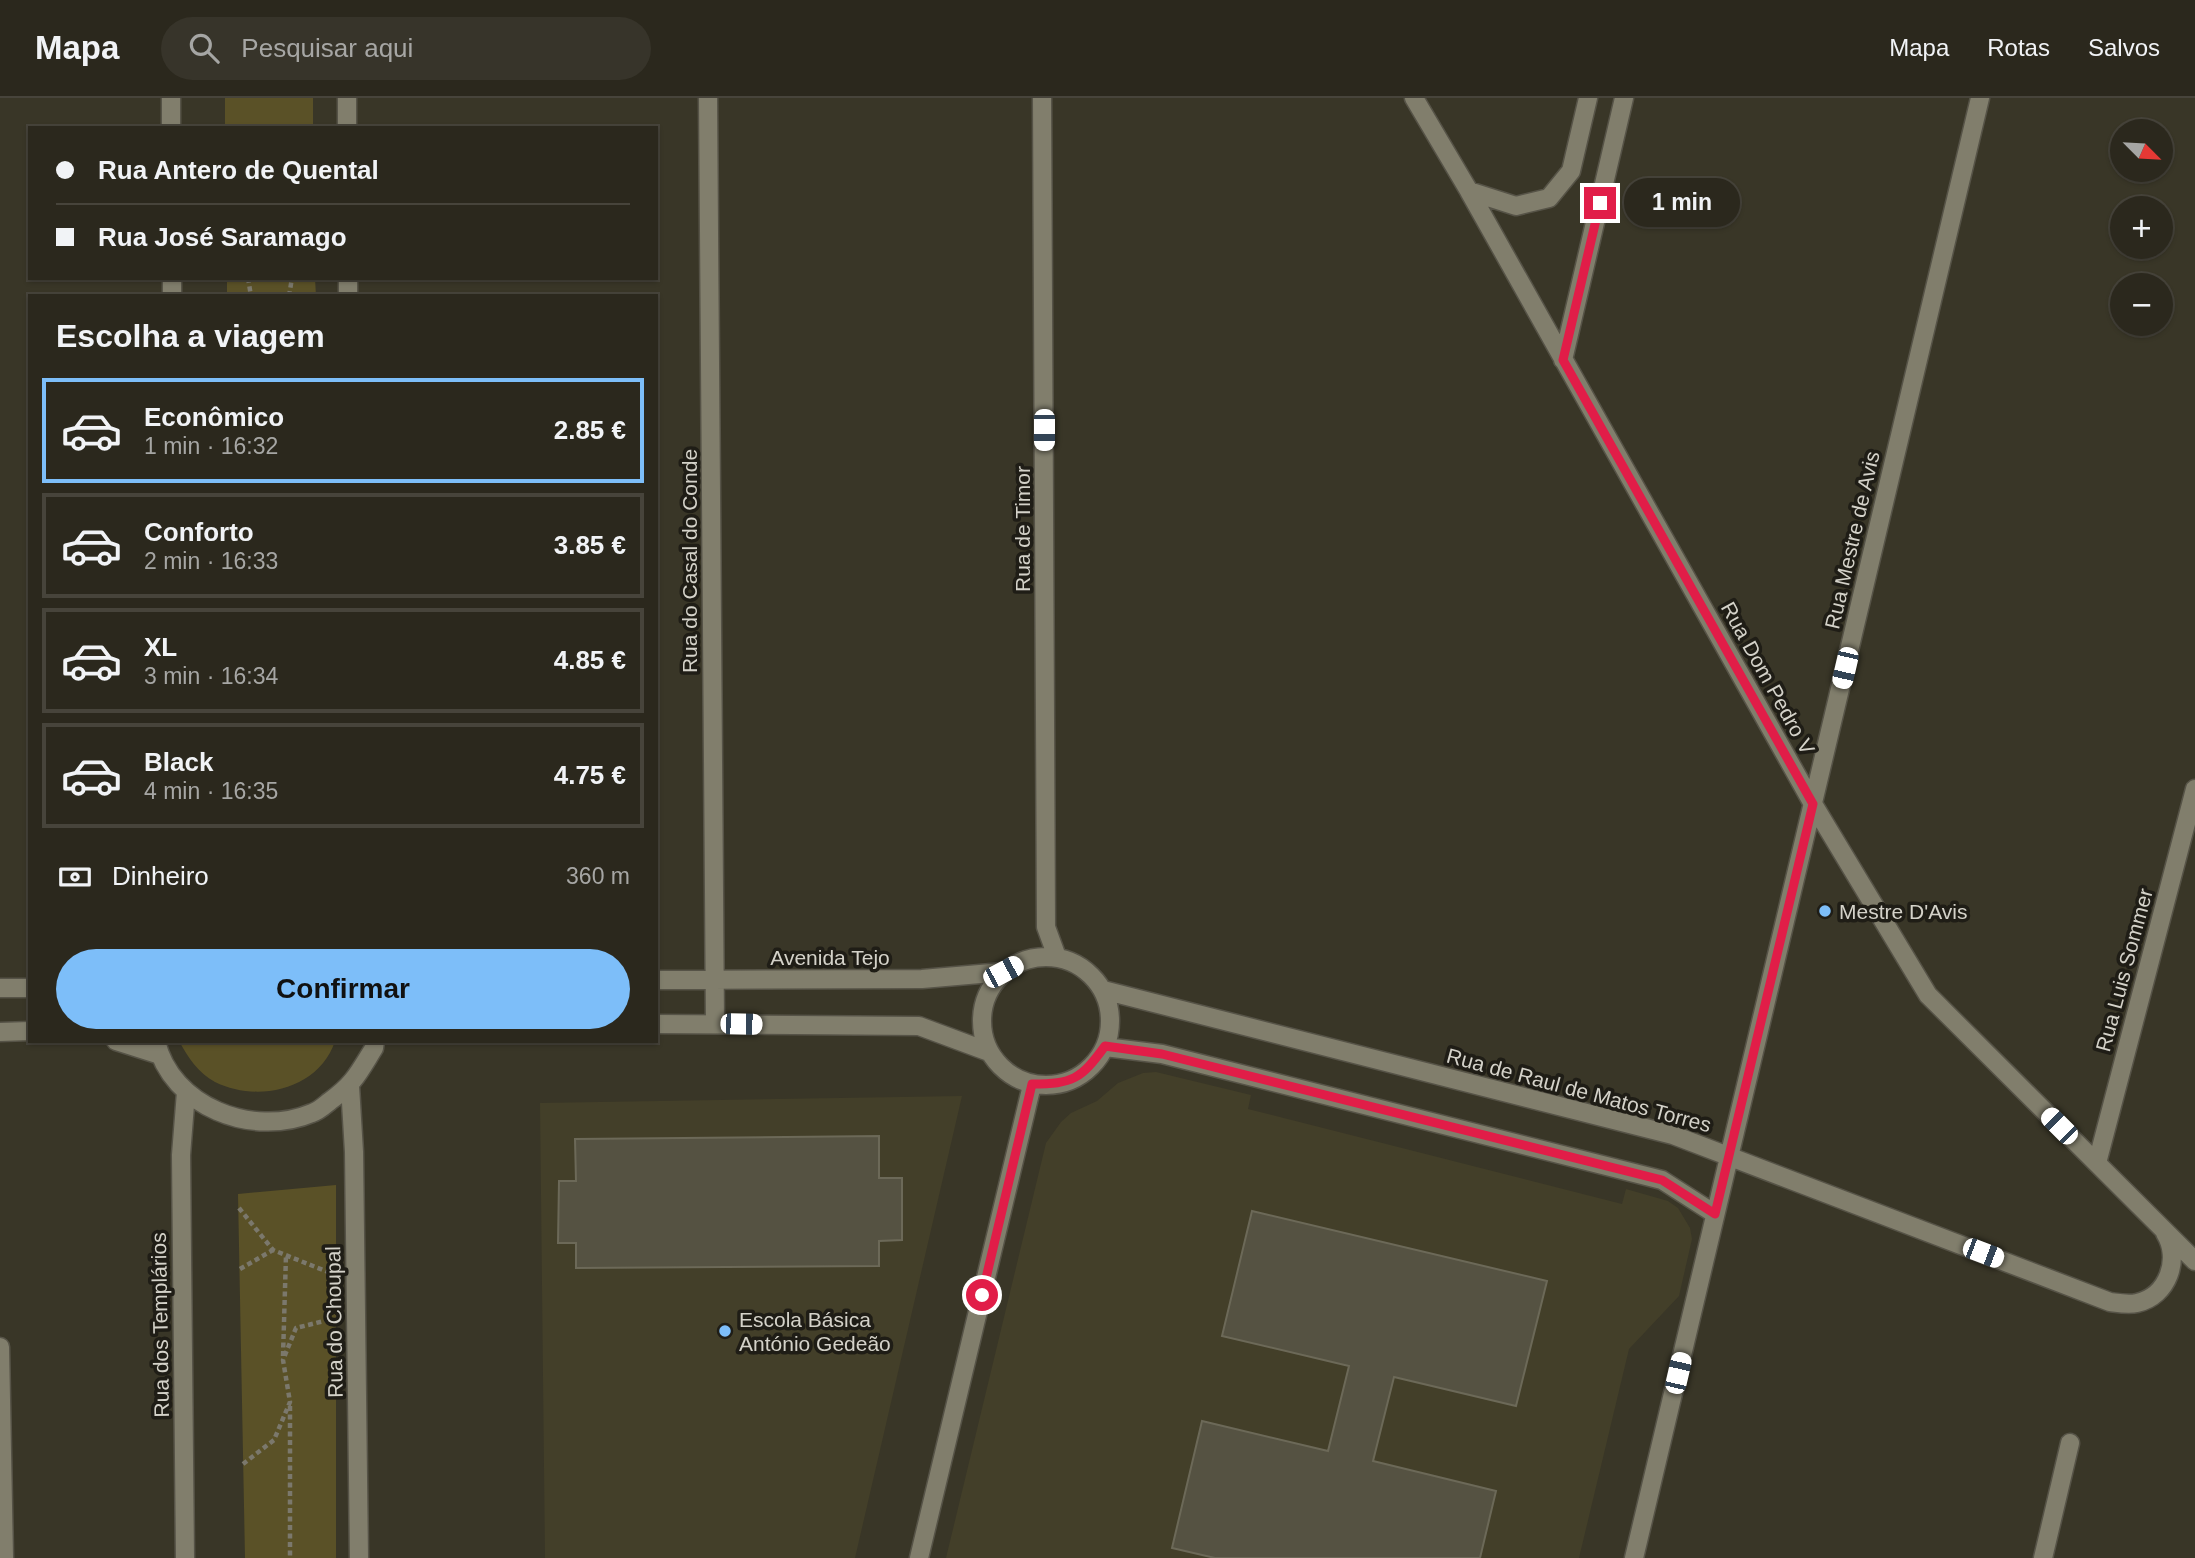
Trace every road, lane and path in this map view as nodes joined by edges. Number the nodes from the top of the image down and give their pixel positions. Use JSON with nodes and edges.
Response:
{"nodes":[{"id":1,"x":171,"y":98,"type":"edge"},
{"id":2,"x":347,"y":98,"type":"edge"},
{"id":3,"x":708,"y":98,"type":"edge"},
{"id":4,"x":1042,"y":98,"type":"edge"},
{"id":5,"x":1413,"y":98,"type":"edge"},
{"id":6,"x":1588,"y":98,"type":"edge"},
{"id":7,"x":1624,"y":98,"type":"edge"},
{"id":8,"x":1980,"y":98,"type":"edge"},
{"id":9,"x":171,"y":126,"type":"edge"},
{"id":10,"x":347,"y":126,"type":"edge"},
{"id":11,"x":1469,"y":191,"type":"junction"},
{"id":12,"x":1563,"y":360,"type":"junction"},
{"id":13,"x":2195,"y":789,"type":"edge"},
{"id":14,"x":1813,"y":804,"type":"junction"},
{"id":15,"x":1057,"y":957,"type":"junction"},
{"id":16,"x":1003,"y":972,"type":"junction"},
{"id":17,"x":715,"y":979,"type":"junction"},
{"id":18,"x":658,"y":980,"type":"edge"},
{"id":19,"x":0,"y":988,"type":"edge"},
{"id":20,"x":28,"y":988,"type":"edge"},
{"id":21,"x":1102,"y":990,"type":"junction"},
{"id":22,"x":658,"y":1024,"type":"edge"},
{"id":23,"x":715,"y":1024,"type":"junction"},
{"id":24,"x":0,"y":1031,"type":"edge"},
{"id":25,"x":28,"y":1031,"type":"edge"},
{"id":26,"x":128,"y":1043,"type":"edge"},
{"id":27,"x":380,"y":1043,"type":"edge"},
{"id":28,"x":1105,"y":1046,"type":"junction"},
{"id":29,"x":158,"y":1048,"type":"edge"},
{"id":30,"x":989,"y":1052,"type":"junction"},
{"id":31,"x":1032,"y":1084,"type":"junction"},
{"id":32,"x":350,"y":1086,"type":"junction"},
{"id":33,"x":186,"y":1092,"type":"junction"},
{"id":34,"x":1730,"y":1157,"type":"junction"},
{"id":35,"x":2097,"y":1163,"type":"junction"},
{"id":36,"x":239,"y":1208,"type":"dead end"},
{"id":37,"x":1715,"y":1214,"type":"junction"},
{"id":38,"x":2159,"y":1224,"type":"junction"},
{"id":39,"x":273,"y":1250,"type":"junction"},
{"id":40,"x":286,"y":1255,"type":"junction"},
{"id":41,"x":2195,"y":1261,"type":"edge"},
{"id":42,"x":240,"y":1269,"type":"dead end"},
{"id":43,"x":336,"y":1275,"type":"dead end"},
{"id":44,"x":336,"y":1318,"type":"dead end"},
{"id":45,"x":0,"y":1347,"type":"edge"},
{"id":46,"x":283,"y":1360,"type":"junction"},
{"id":47,"x":290,"y":1402,"type":"junction"},
{"id":48,"x":2070,"y":1443,"type":"dead end"},
{"id":49,"x":243,"y":1464,"type":"dead end"},
{"id":50,"x":4,"y":1558,"type":"edge"},
{"id":51,"x":185,"y":1558,"type":"edge"},
{"id":52,"x":290,"y":1558,"type":"edge"},
{"id":53,"x":359,"y":1558,"type":"edge"},
{"id":54,"x":919,"y":1558,"type":"edge"},
{"id":55,"x":1634,"y":1558,"type":"edge"},
{"id":56,"x":2043,"y":1558,"type":"edge"}],
"edges":[{"from":1,"to":9,"type":"street"},
{"from":2,"to":10,"type":"street"},
{"from":3,"to":17,"type":"street","name":"Rua do Casal do Conde"},
{"from":4,"to":15,"type":"street","name":"Rua de Timor"},
{"from":5,"to":11,"type":"street","name":"Rua Dom Pedro V"},
{"from":6,"to":11,"type":"street"},
{"from":7,"to":12,"type":"street"},
{"from":8,"to":14,"type":"street","name":"Rua Mestre de Avis"},
{"from":11,"to":12,"type":"street","name":"Rua Dom Pedro V"},
{"from":12,"to":14,"type":"street","name":"Rua Dom Pedro V"},
{"from":13,"to":35,"type":"street","name":"Rua Luis Sommer"},
{"from":14,"to":34,"type":"street","name":"Rua Mestre de Avis"},
{"from":14,"to":35,"type":"street","name":"Rua Dom Pedro V"},
{"from":15,"to":16,"type":"street"},
{"from":15,"to":21,"type":"street"},
{"from":16,"to":17,"type":"street","name":"Avenida Tejo"},
{"from":16,"to":30,"type":"street"},
{"from":17,"to":18,"type":"street","name":"Avenida Tejo"},
{"from":17,"to":23,"type":"street","name":"Rua do Casal do Conde"},
{"from":19,"to":20,"type":"street"},
{"from":21,"to":28,"type":"street"},
{"from":21,"to":34,"type":"street","name":"Rua de Raul de Matos Torres"},
{"from":22,"to":23,"type":"street"},
{"from":23,"to":30,"type":"street"},
{"from":24,"to":25,"type":"street"},
{"from":26,"to":29,"type":"street"},
{"from":27,"to":32,"type":"street"},
{"from":28,"to":31,"type":"street"},
{"from":28,"to":37,"type":"street"},
{"from":29,"to":33,"type":"street"},
{"from":30,"to":31,"type":"street"},
{"from":31,"to":54,"type":"street"},
{"from":32,"to":33,"type":"street"},
{"from":32,"to":53,"type":"street","name":"Rua do Choupal"},
{"from":33,"to":51,"type":"street","name":"Rua dos Templários"},
{"from":34,"to":37,"type":"street","name":"Rua Mestre de Avis"},
{"from":34,"to":38,"type":"street","name":"Rua de Raul de Matos Torres"},
{"from":35,"to":38,"type":"street","name":"Rua Dom Pedro V"},
{"from":36,"to":39,"type":"path"},
{"from":37,"to":55,"type":"street","name":"Rua Mestre de Avis"},
{"from":38,"to":41,"type":"street","name":"Rua Dom Pedro V"},
{"from":39,"to":40,"type":"path"},
{"from":39,"to":42,"type":"path"},
{"from":40,"to":43,"type":"path"},
{"from":40,"to":46,"type":"path"},
{"from":44,"to":46,"type":"path"},
{"from":45,"to":50,"type":"street"},
{"from":46,"to":47,"type":"path"},
{"from":47,"to":49,"type":"path"},
{"from":47,"to":52,"type":"path"},
{"from":48,"to":56,"type":"street"}]}
